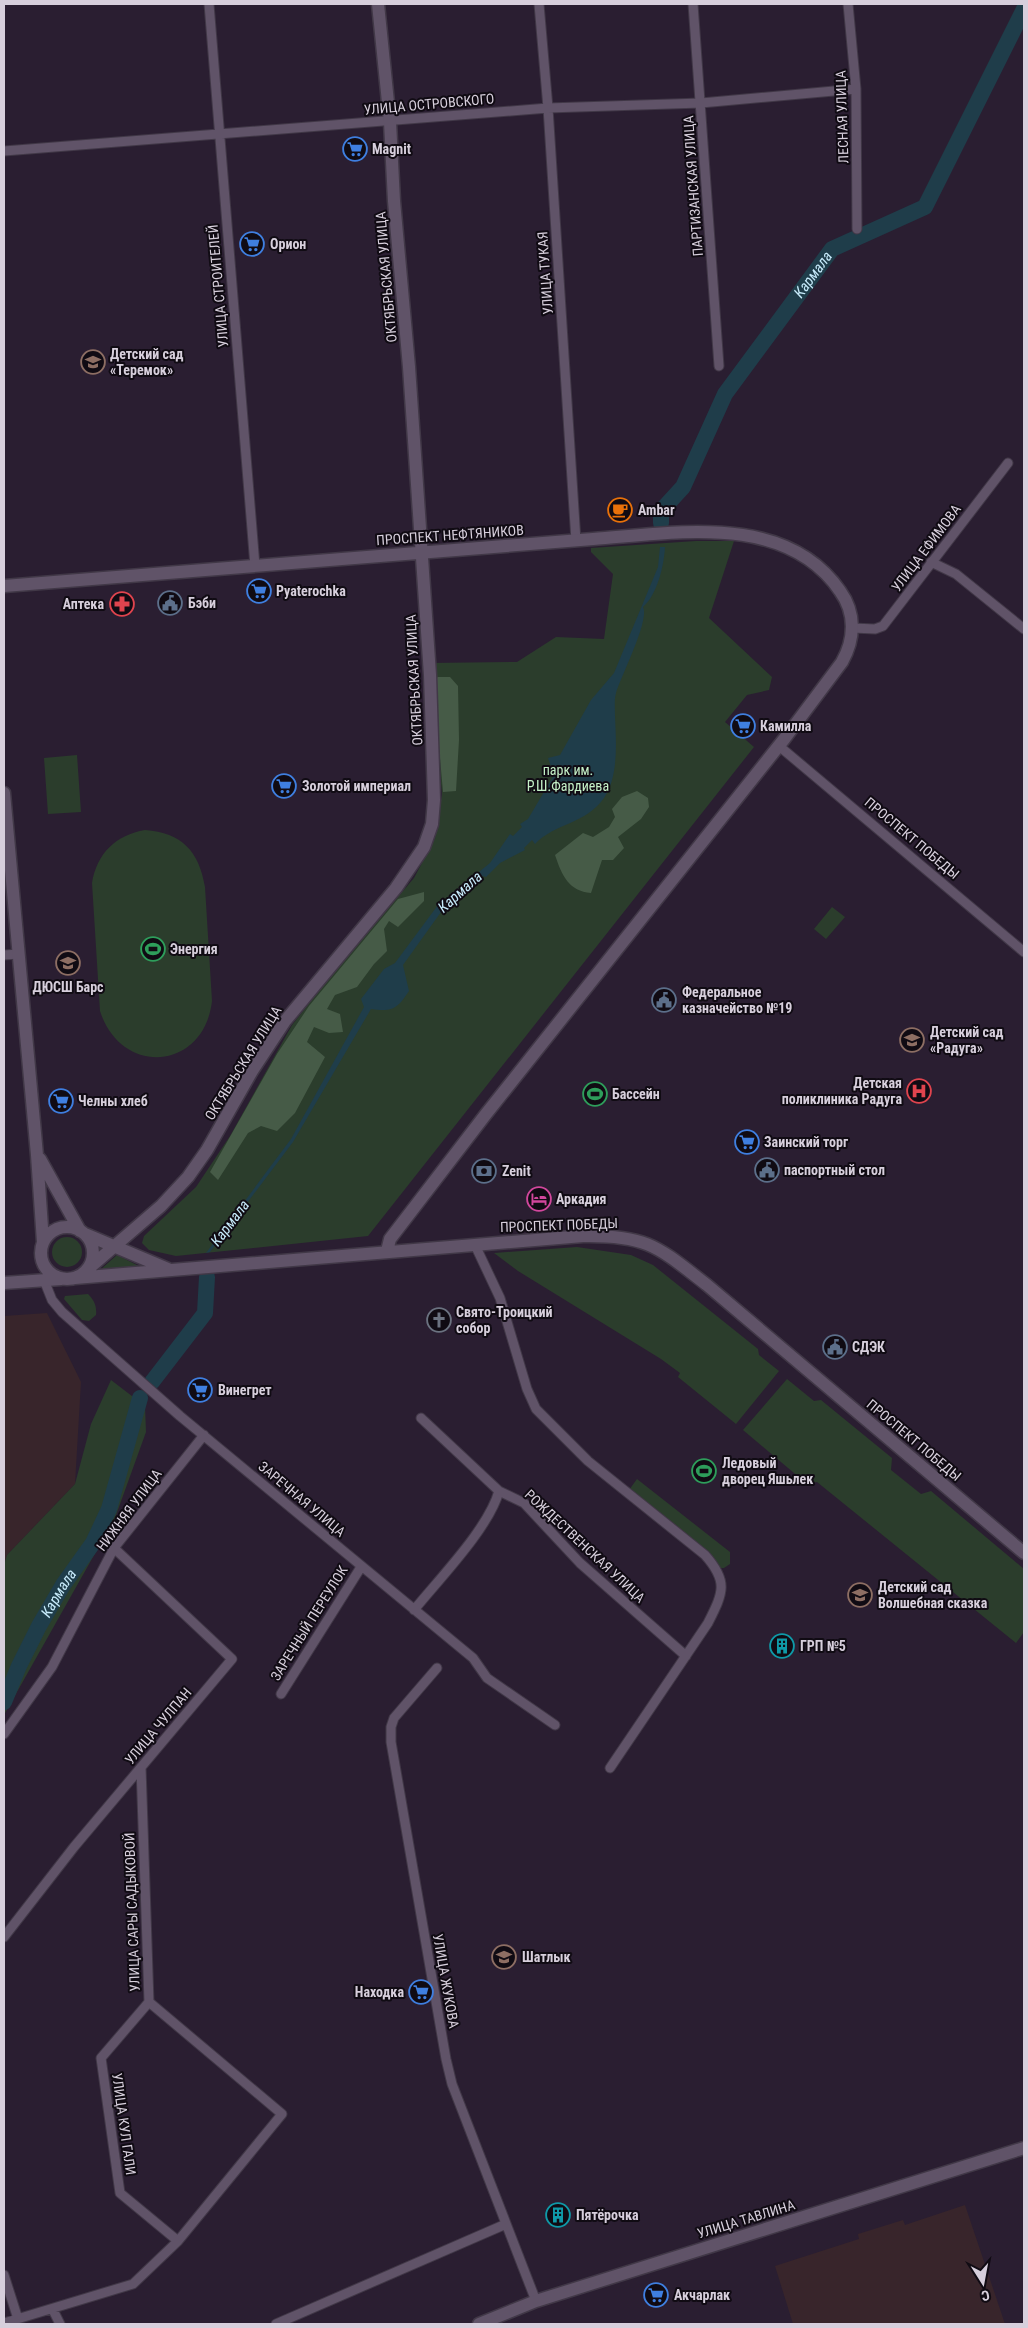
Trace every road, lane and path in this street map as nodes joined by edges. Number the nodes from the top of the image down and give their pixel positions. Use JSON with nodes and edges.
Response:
{"nodes":[{"id":1,"x":209,"y":4,"type":"edge"},
{"id":2,"x":378,"y":4,"type":"edge"},
{"id":3,"x":538,"y":4,"type":"edge"},
{"id":4,"x":693,"y":4,"type":"edge"},
{"id":5,"x":848,"y":4,"type":"edge"},
{"id":6,"x":856,"y":89,"type":"junction"},
{"id":7,"x":701,"y":103,"type":"junction"},
{"id":8,"x":548,"y":108,"type":"junction"},
{"id":9,"x":390,"y":122,"type":"junction"},
{"id":10,"x":220,"y":135,"type":"junction"},
{"id":11,"x":4,"y":151,"type":"edge"},
{"id":12,"x":857,"y":229,"type":"dead end"},
{"id":13,"x":719,"y":366,"type":"dead end"},
{"id":14,"x":1008,"y":463,"type":"dead end"},
{"id":15,"x":576,"y":541,"type":"junction"},
{"id":16,"x":421,"y":553,"type":"junction"},
{"id":17,"x":932,"y":562,"type":"junction"},
{"id":18,"x":255,"y":566,"type":"junction"},
{"id":19,"x":4,"y":586,"type":"edge"},
{"id":20,"x":853,"y":628,"type":"junction"},
{"id":21,"x":1024,"y":629,"type":"edge"},
{"id":22,"x":780,"y":746,"type":"junction"},
{"id":23,"x":4,"y":793,"type":"edge"},
{"id":24,"x":1024,"y":952,"type":"edge"},
{"id":25,"x":19,"y":954,"type":"junction"},
{"id":26,"x":4,"y":955,"type":"edge"},
{"id":27,"x":37,"y":1155,"type":"junction"},
{"id":28,"x":83,"y":1232,"type":"junction"},
{"id":29,"x":43,"y":1242,"type":"junction"},
{"id":30,"x":475,"y":1244,"type":"junction"},
{"id":31,"x":114,"y":1247,"type":"junction"},
{"id":32,"x":387,"y":1251,"type":"junction"},
{"id":33,"x":43,"y":1264,"type":"junction"},
{"id":34,"x":88,"y":1269,"type":"junction"},
{"id":35,"x":171,"y":1270,"type":"junction"},
{"id":36,"x":69,"y":1279,"type":"junction"},
{"id":37,"x":44,"y":1280,"type":"junction"},
{"id":38,"x":25,"y":1281,"type":"junction"},
{"id":39,"x":4,"y":1283,"type":"edge"},
{"id":40,"x":421,"y":1418,"type":"dead end"},
{"id":41,"x":204,"y":1435,"type":"junction"},
{"id":42,"x":500,"y":1491,"type":"junction"},
{"id":43,"x":114,"y":1548,"type":"junction"},
{"id":44,"x":1024,"y":1553,"type":"edge"},
{"id":45,"x":361,"y":1567,"type":"junction"},
{"id":46,"x":414,"y":1610,"type":"junction"},
{"id":47,"x":686,"y":1656,"type":"junction"},
{"id":48,"x":437,"y":1668,"type":"dead end"},
{"id":49,"x":281,"y":1694,"type":"dead end"},
{"id":50,"x":555,"y":1725,"type":"dead end"},
{"id":51,"x":4,"y":1734,"type":"edge"},
{"id":52,"x":141,"y":1767,"type":"junction"},
{"id":53,"x":610,"y":1768,"type":"dead end"},
{"id":54,"x":4,"y":1937,"type":"edge"},
{"id":55,"x":149,"y":2002,"type":"junction"},
{"id":56,"x":1024,"y":2148,"type":"edge"},
{"id":57,"x":506,"y":2224,"type":"junction"},
{"id":58,"x":178,"y":2241,"type":"junction"},
{"id":59,"x":4,"y":2275,"type":"edge"},
{"id":60,"x":536,"y":2301,"type":"junction"},
{"id":61,"x":53,"y":2310,"type":"junction"},
{"id":62,"x":18,"y":2319,"type":"junction"},
{"id":63,"x":4,"y":2323,"type":"edge"},
{"id":64,"x":60,"y":2324,"type":"edge"},
{"id":65,"x":276,"y":2324,"type":"edge"},
{"id":66,"x":479,"y":2324,"type":"edge"}],
"edges":[{"from":1,"to":10,"type":"street","name":"УЛИЦА СТРОИТЕЛЕЙ"},
{"from":2,"to":9,"type":"main road","name":"ОКТЯБРЬСКАЯ УЛИЦА"},
{"from":3,"to":8,"type":"street","name":"УЛИЦА ТУКАЯ"},
{"from":4,"to":7,"type":"street","name":"ПАРТИЗАНСКАЯ УЛИЦА"},
{"from":5,"to":6,"type":"street","name":"ЛЕСНАЯ УЛИЦА"},
{"from":6,"to":7,"type":"street","name":"УЛИЦА ОСТРОВСКОГО"},
{"from":6,"to":12,"type":"street","name":"ЛЕСНАЯ УЛИЦА"},
{"from":7,"to":8,"type":"street","name":"УЛИЦА ОСТРОВСКОГО"},
{"from":7,"to":13,"type":"street","name":"ПАРТИЗАНСКАЯ УЛИЦА"},
{"from":8,"to":9,"type":"street","name":"УЛИЦА ОСТРОВСКОГО"},
{"from":8,"to":15,"type":"street","name":"УЛИЦА ТУКАЯ"},
{"from":9,"to":10,"type":"street","name":"УЛИЦА ОСТРОВСКОГО"},
{"from":9,"to":16,"type":"main road","name":"ОКТЯБРЬСКАЯ УЛИЦА"},
{"from":10,"to":11,"type":"street","name":"УЛИЦА ОСТРОВСКОГО"},
{"from":10,"to":18,"type":"street","name":"УЛИЦА СТРОИТЕЛЕЙ"},
{"from":14,"to":17,"type":"street","name":"УЛИЦА ЕФИМОВА"},
{"from":15,"to":16,"type":"main road","name":"ПРОСПЕКТ НЕФТЯНИКОВ"},
{"from":15,"to":20,"type":"main road","name":"ПРОСПЕКТ НЕФТЯНИКОВ"},
{"from":16,"to":18,"type":"main road","name":"ПРОСПЕКТ НЕФТЯНИКОВ"},
{"from":16,"to":31,"type":"main road","name":"ОКТЯБРЬСКАЯ УЛИЦА"},
{"from":17,"to":20,"type":"street","name":"УЛИЦА ЕФИМОВА"},
{"from":17,"to":21,"type":"street"},
{"from":18,"to":19,"type":"main road","name":"ПРОСПЕКТ НЕФТЯНИКОВ"},
{"from":20,"to":22,"type":"main road"},
{"from":22,"to":24,"type":"street","name":"ПРОСПЕКТ ПОБЕДЫ"},
{"from":22,"to":32,"type":"main road"},
{"from":23,"to":25,"type":"main road"},
{"from":25,"to":26,"type":"street"},
{"from":25,"to":27,"type":"main road"},
{"from":27,"to":28,"type":"main road"},
{"from":27,"to":29,"type":"main road"},
{"from":28,"to":29,"type":"main road"},
{"from":28,"to":31,"type":"main road"},
{"from":28,"to":34,"type":"main road"},
{"from":29,"to":33,"type":"main road"},
{"from":30,"to":32,"type":"main road","name":"ПРОСПЕКТ ПОБЕДЫ"},
{"from":30,"to":44,"type":"main road","name":"ПРОСПЕКТ ПОБЕДЫ"},
{"from":30,"to":47,"type":"street"},
{"from":31,"to":34,"type":"main road","name":"ОКТЯБРЬСКАЯ УЛИЦА"},
{"from":31,"to":35,"type":"main road"},
{"from":32,"to":35,"type":"main road","name":"ПРОСПЕКТ ПОБЕДЫ"},
{"from":33,"to":36,"type":"main road"},
{"from":33,"to":38,"type":"main road"},
{"from":34,"to":36,"type":"main road"},
{"from":35,"to":36,"type":"main road","name":"ПРОСПЕКТ ПОБЕДЫ"},
{"from":36,"to":37,"type":"main road","name":"ПРОСПЕКТ ПОБЕДЫ"},
{"from":37,"to":38,"type":"main road","name":"ПРОСПЕКТ ПОБЕДЫ"},
{"from":37,"to":41,"type":"street","name":"ЗАРЕЧНАЯ УЛИЦА"},
{"from":38,"to":39,"type":"main road","name":"ПРОСПЕКТ ПОБЕДЫ"},
{"from":40,"to":42,"type":"street","name":"РОЖДЕСТВЕНСКАЯ УЛИЦА"},
{"from":41,"to":43,"type":"street","name":"НИЖНЯЯ УЛИЦА"},
{"from":41,"to":45,"type":"street","name":"ЗАРЕЧНАЯ УЛИЦА"},
{"from":42,"to":46,"type":"street"},
{"from":42,"to":47,"type":"street","name":"РОЖДЕСТВЕНСКАЯ УЛИЦА"},
{"from":43,"to":51,"type":"street","name":"НИЖНЯЯ УЛИЦА"},
{"from":43,"to":52,"type":"street","name":"УЛИЦА ЧУЛПАН"},
{"from":45,"to":46,"type":"street","name":"ЗАРЕЧНАЯ УЛИЦА"},
{"from":45,"to":49,"type":"street","name":"ЗАРЕЧНЫЙ ПЕРЕУЛОК"},
{"from":46,"to":50,"type":"street","name":"ЗАРЕЧНАЯ УЛИЦА"},
{"from":47,"to":53,"type":"street"},
{"from":48,"to":57,"type":"street","name":"УЛИЦА ЖУКОВА"},
{"from":52,"to":54,"type":"street","name":"УЛИЦА ЧУЛПАН"},
{"from":52,"to":55,"type":"street","name":"УЛИЦА САРЫ САДЫКОВОЙ"},
{"from":55,"to":58,"type":"street","name":"УЛИЦА КУЛ ГАЛИ"},
{"from":55,"to":58,"type":"street","name":"УЛИЦА САРЫ САДЫКОВОЙ"},
{"from":56,"to":60,"type":"main road","name":"УЛИЦА ТАВЛИНА"},
{"from":57,"to":60,"type":"street","name":"УЛИЦА ЖУКОВА"},
{"from":57,"to":65,"type":"street"},
{"from":58,"to":61,"type":"street"},
{"from":59,"to":62,"type":"street"},
{"from":60,"to":66,"type":"main road","name":"УЛИЦА ТАВЛИНА"},
{"from":61,"to":62,"type":"street"},
{"from":61,"to":64,"type":"street"},
{"from":62,"to":63,"type":"street"}]}
